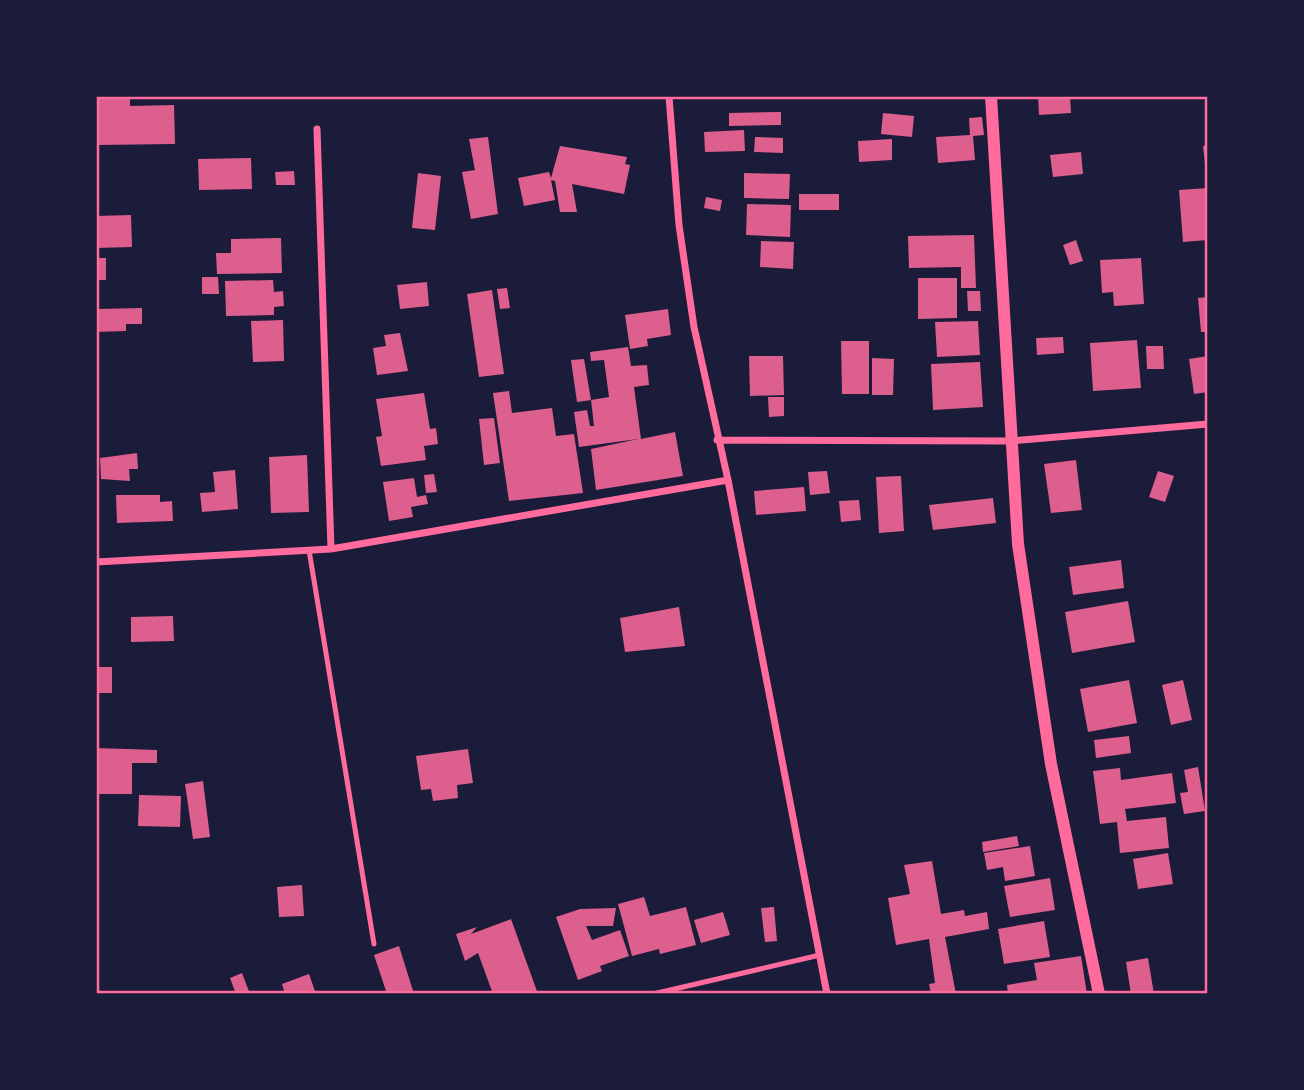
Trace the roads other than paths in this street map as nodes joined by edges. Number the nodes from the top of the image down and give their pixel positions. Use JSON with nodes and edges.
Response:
{"nodes":[{"id":1,"x":669,"y":96,"type":"edge"},
{"id":2,"x":991,"y":96,"type":"edge"},
{"id":3,"x":317,"y":130,"type":"dead end"},
{"id":4,"x":1208,"y":424,"type":"edge"},
{"id":5,"x":718,"y":440,"type":"junction"},
{"id":6,"x":1011,"y":441,"type":"junction"},
{"id":7,"x":728,"y":480,"type":"junction"},
{"id":8,"x":331,"y":549,"type":"junction"},
{"id":9,"x":309,"y":550,"type":"junction"},
{"id":10,"x":96,"y":562,"type":"edge"},
{"id":11,"x":374,"y":944,"type":"dead end"},
{"id":12,"x":821,"y":955,"type":"junction"},
{"id":13,"x":653,"y":994,"type":"edge"},
{"id":14,"x":827,"y":994,"type":"edge"},
{"id":15,"x":1099,"y":994,"type":"edge"}],
"edges":[{"from":1,"to":5,"type":"street"},
{"from":2,"to":6,"type":"street"},
{"from":3,"to":8,"type":"street"},
{"from":4,"to":6,"type":"street"},
{"from":5,"to":6,"type":"street"},
{"from":5,"to":7,"type":"street"},
{"from":6,"to":15,"type":"street"},
{"from":7,"to":8,"type":"street"},
{"from":7,"to":12,"type":"street"},
{"from":8,"to":9,"type":"street"},
{"from":9,"to":10,"type":"street"},
{"from":9,"to":11,"type":"lane"},
{"from":12,"to":13,"type":"lane"},
{"from":12,"to":14,"type":"street"}]}
